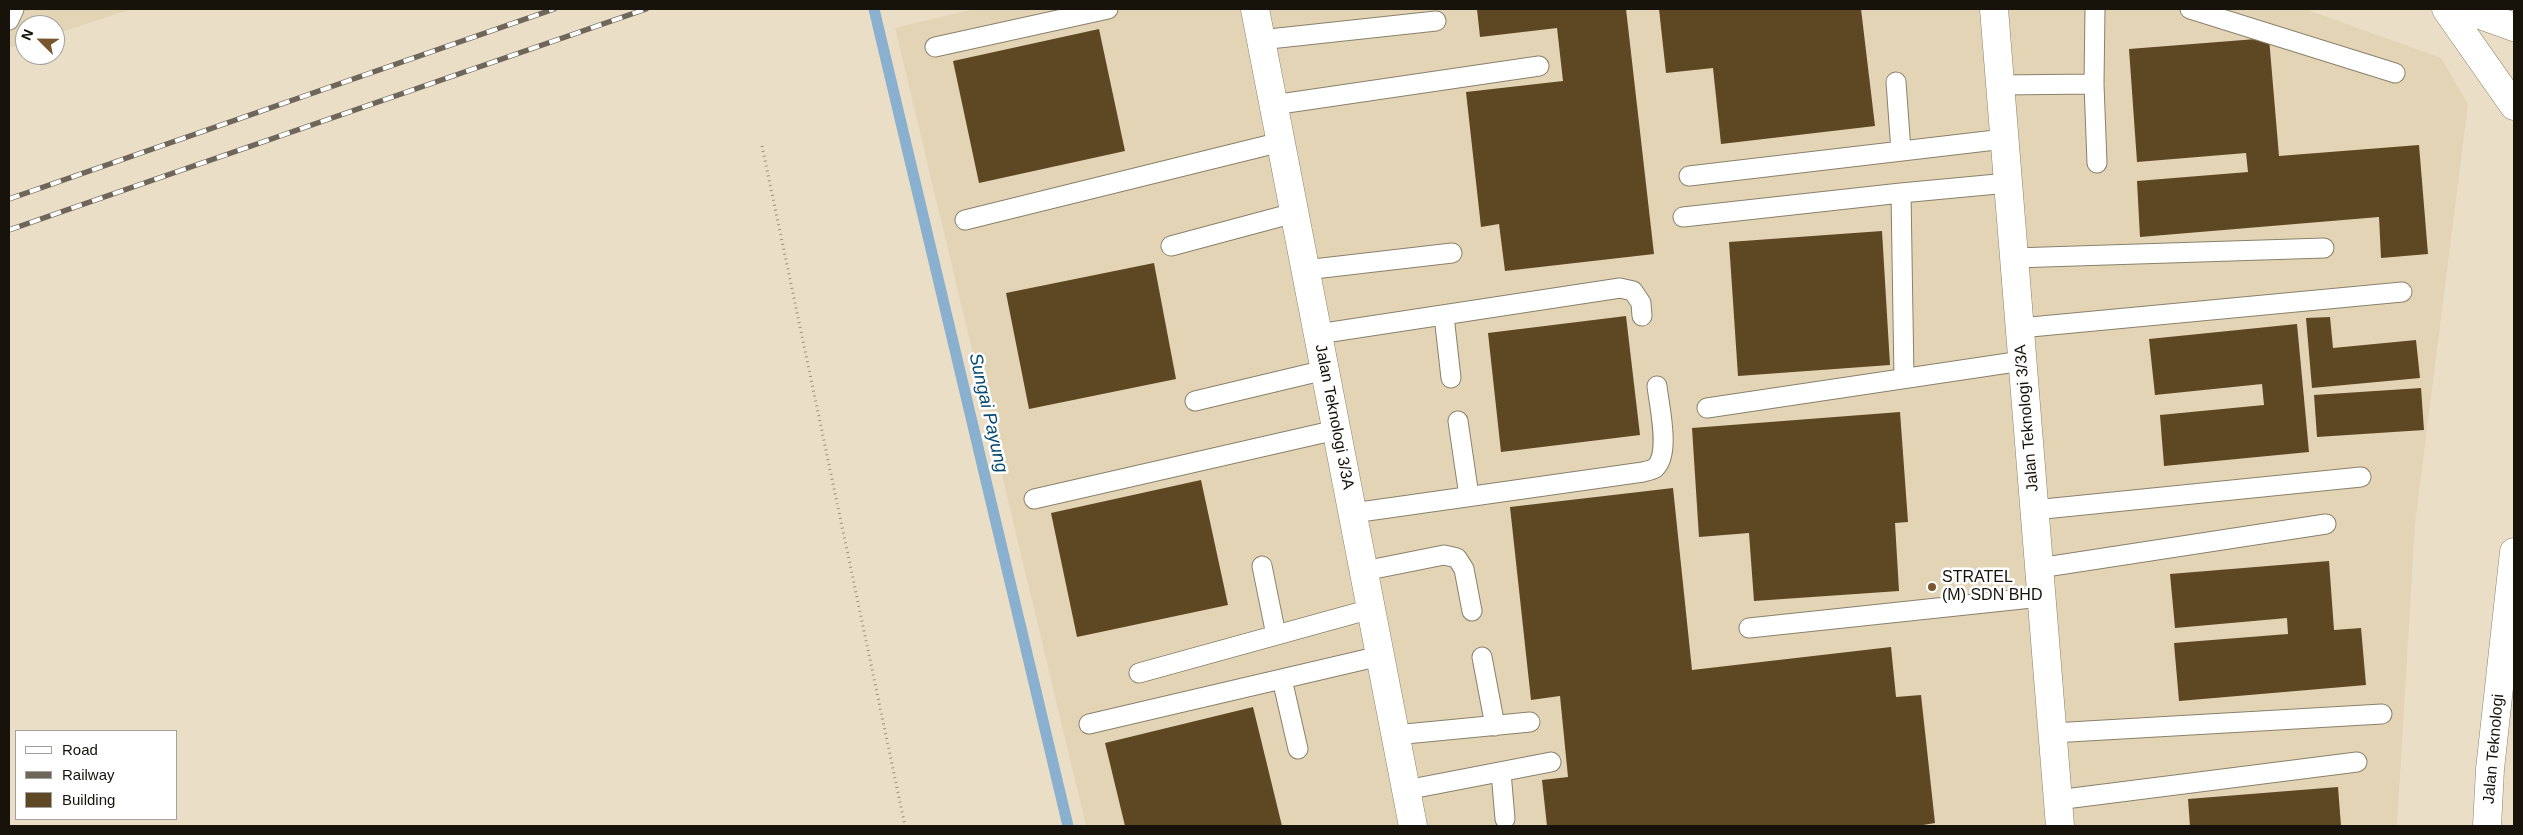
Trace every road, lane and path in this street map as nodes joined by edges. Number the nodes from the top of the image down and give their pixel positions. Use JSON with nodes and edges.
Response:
{"nodes":[{"id":1,"x":14,"y":9,"type":"edge"},
{"id":2,"x":1108,"y":9,"type":"edge"},
{"id":3,"x":1255,"y":9,"type":"edge"},
{"id":4,"x":1994,"y":9,"type":"edge"},
{"id":5,"x":2095,"y":9,"type":"edge"},
{"id":6,"x":2190,"y":9,"type":"edge"},
{"id":7,"x":2446,"y":9,"type":"edge"},
{"id":8,"x":2464,"y":9,"type":"edge"},
{"id":9,"x":9,"y":20,"type":"edge"},
{"id":10,"x":1436,"y":21,"type":"dead end"},
{"id":11,"x":2514,"y":27,"type":"edge"},
{"id":12,"x":1260,"y":40,"type":"junction"},
{"id":13,"x":935,"y":47,"type":"dead end"},
{"id":14,"x":1539,"y":66,"type":"dead end"},
{"id":15,"x":2395,"y":73,"type":"dead end"},
{"id":16,"x":1896,"y":82,"type":"dead end"},
{"id":17,"x":2094,"y":84,"type":"junction"},
{"id":18,"x":2000,"y":85,"type":"junction"},
{"id":19,"x":1273,"y":105,"type":"junction"},
{"id":20,"x":2514,"y":106,"type":"edge"},
{"id":21,"x":2004,"y":139,"type":"junction"},
{"id":22,"x":1281,"y":142,"type":"junction"},
{"id":23,"x":762,"y":146,"type":"dead end"},
{"id":24,"x":1900,"y":151,"type":"junction"},
{"id":25,"x":2097,"y":163,"type":"dead end"},
{"id":26,"x":1690,"y":176,"type":"dead end"},
{"id":27,"x":2008,"y":183,"type":"junction"},
{"id":28,"x":1901,"y":193,"type":"junction"},
{"id":29,"x":1294,"y":213,"type":"junction"},
{"id":30,"x":1683,"y":217,"type":"dead end"},
{"id":31,"x":965,"y":220,"type":"dead end"},
{"id":32,"x":1171,"y":246,"type":"dead end"},
{"id":33,"x":2324,"y":248,"type":"dead end"},
{"id":34,"x":1452,"y":253,"type":"dead end"},
{"id":35,"x":2014,"y":258,"type":"junction"},
{"id":36,"x":1305,"y":270,"type":"junction"},
{"id":37,"x":2402,"y":292,"type":"dead end"},
{"id":38,"x":1444,"y":316,"type":"junction"},
{"id":39,"x":1642,"y":316,"type":"dead end"},
{"id":40,"x":2020,"y":328,"type":"junction"},
{"id":41,"x":1318,"y":334,"type":"junction"},
{"id":42,"x":2022,"y":361,"type":"junction"},
{"id":43,"x":1325,"y":370,"type":"junction"},
{"id":44,"x":1451,"y":378,"type":"dead end"},
{"id":45,"x":1904,"y":378,"type":"junction"},
{"id":46,"x":1657,"y":386,"type":"dead end"},
{"id":47,"x":1195,"y":401,"type":"dead end"},
{"id":48,"x":1707,"y":408,"type":"dead end"},
{"id":49,"x":1458,"y":421,"type":"dead end"},
{"id":50,"x":1336,"y":430,"type":"junction"},
{"id":51,"x":2360,"y":477,"type":"dead end"},
{"id":52,"x":1469,"y":496,"type":"junction"},
{"id":53,"x":1034,"y":499,"type":"dead end"},
{"id":54,"x":2034,"y":510,"type":"junction"},
{"id":55,"x":1352,"y":514,"type":"junction"},
{"id":56,"x":2326,"y":524,"type":"dead end"},
{"id":57,"x":2514,"y":552,"type":"edge"},
{"id":58,"x":1262,"y":566,"type":"dead end"},
{"id":59,"x":2039,"y":568,"type":"junction"},
{"id":60,"x":1364,"y":571,"type":"junction"},
{"id":61,"x":2041,"y":597,"type":"junction"},
{"id":62,"x":1371,"y":609,"type":"junction"},
{"id":63,"x":1472,"y":611,"type":"dead end"},
{"id":64,"x":1749,"y":628,"type":"dead end"},
{"id":65,"x":1276,"y":635,"type":"junction"},
{"id":66,"x":1380,"y":656,"type":"junction"},
{"id":67,"x":1482,"y":657,"type":"dead end"},
{"id":68,"x":1138,"y":673,"type":"dead end"},
{"id":69,"x":1282,"y":679,"type":"junction"},
{"id":70,"x":2382,"y":714,"type":"dead end"},
{"id":71,"x":1530,"y":722,"type":"dead end"},
{"id":72,"x":1088,"y":724,"type":"dead end"},
{"id":73,"x":1495,"y":726,"type":"junction"},
{"id":74,"x":2052,"y":733,"type":"junction"},
{"id":75,"x":1395,"y":736,"type":"junction"},
{"id":76,"x":1298,"y":749,"type":"dead end"},
{"id":77,"x":1551,"y":762,"type":"dead end"},
{"id":78,"x":2357,"y":762,"type":"dead end"},
{"id":79,"x":1501,"y":772,"type":"junction"},
{"id":80,"x":1406,"y":790,"type":"junction"},
{"id":81,"x":2059,"y":813,"type":"edge"},
{"id":82,"x":1505,"y":819,"type":"dead end"},
{"id":83,"x":905,"y":826,"type":"edge"},
{"id":84,"x":1413,"y":826,"type":"edge"},
{"id":85,"x":2487,"y":826,"type":"edge"}],
"edges":[{"from":1,"to":9,"type":"lane"},
{"from":2,"to":13,"type":"lane"},
{"from":3,"to":12,"type":"street","name":"Jalan Teknologi 3/3A"},
{"from":4,"to":18,"type":"street","name":"Jalan Teknologi 3/3A"},
{"from":5,"to":17,"type":"lane"},
{"from":6,"to":15,"type":"lane"},
{"from":7,"to":20,"type":"street"},
{"from":8,"to":11,"type":"street"},
{"from":10,"to":12,"type":"lane"},
{"from":12,"to":19,"type":"street","name":"Jalan Teknologi 3/3A"},
{"from":14,"to":19,"type":"lane"},
{"from":16,"to":24,"type":"lane"},
{"from":17,"to":18,"type":"lane"},
{"from":17,"to":25,"type":"lane"},
{"from":18,"to":21,"type":"street","name":"Jalan Teknologi 3/3A"},
{"from":19,"to":22,"type":"street","name":"Jalan Teknologi 3/3A"},
{"from":21,"to":24,"type":"lane"},
{"from":21,"to":27,"type":"street","name":"Jalan Teknologi 3/3A"},
{"from":22,"to":29,"type":"street","name":"Jalan Teknologi 3/3A"},
{"from":22,"to":31,"type":"lane"},
{"from":23,"to":83,"type":"path"},
{"from":24,"to":26,"type":"lane"},
{"from":27,"to":28,"type":"lane"},
{"from":27,"to":35,"type":"street","name":"Jalan Teknologi 3/3A"},
{"from":28,"to":30,"type":"lane"},
{"from":28,"to":45,"type":"lane"},
{"from":29,"to":32,"type":"lane"},
{"from":29,"to":36,"type":"street","name":"Jalan Teknologi 3/3A"},
{"from":33,"to":35,"type":"lane"},
{"from":34,"to":36,"type":"lane"},
{"from":35,"to":40,"type":"street","name":"Jalan Teknologi 3/3A"},
{"from":36,"to":41,"type":"street","name":"Jalan Teknologi 3/3A"},
{"from":37,"to":40,"type":"lane"},
{"from":38,"to":39,"type":"lane"},
{"from":38,"to":41,"type":"lane"},
{"from":38,"to":44,"type":"lane"},
{"from":40,"to":42,"type":"street","name":"Jalan Teknologi 3/3A"},
{"from":41,"to":43,"type":"street","name":"Jalan Teknologi 3/3A"},
{"from":42,"to":45,"type":"lane"},
{"from":42,"to":54,"type":"street","name":"Jalan Teknologi 3/3A"},
{"from":43,"to":47,"type":"lane"},
{"from":43,"to":50,"type":"street","name":"Jalan Teknologi 3/3A"},
{"from":45,"to":48,"type":"lane"},
{"from":46,"to":52,"type":"lane"},
{"from":49,"to":52,"type":"lane"},
{"from":50,"to":53,"type":"lane"},
{"from":50,"to":55,"type":"street","name":"Jalan Teknologi 3/3A"},
{"from":51,"to":54,"type":"lane"},
{"from":52,"to":55,"type":"lane"},
{"from":54,"to":59,"type":"street","name":"Jalan Teknologi 3/3A"},
{"from":55,"to":60,"type":"street","name":"Jalan Teknologi 3/3A"},
{"from":56,"to":59,"type":"lane"},
{"from":57,"to":85,"type":"street","name":"Jalan Teknologi"},
{"from":58,"to":65,"type":"lane"},
{"from":59,"to":61,"type":"street","name":"Jalan Teknologi 3/3A"},
{"from":60,"to":62,"type":"street","name":"Jalan Teknologi 3/3A"},
{"from":60,"to":63,"type":"lane"},
{"from":61,"to":64,"type":"lane"},
{"from":61,"to":74,"type":"street","name":"Jalan Teknologi 3/3A"},
{"from":62,"to":65,"type":"lane"},
{"from":62,"to":66,"type":"street","name":"Jalan Teknologi 3/3A"},
{"from":65,"to":68,"type":"lane"},
{"from":66,"to":69,"type":"lane"},
{"from":66,"to":75,"type":"street","name":"Jalan Teknologi 3/3A"},
{"from":67,"to":73,"type":"lane"},
{"from":69,"to":72,"type":"lane"},
{"from":69,"to":76,"type":"lane"},
{"from":70,"to":74,"type":"lane"},
{"from":71,"to":73,"type":"lane"},
{"from":73,"to":75,"type":"lane"},
{"from":74,"to":81,"type":"street","name":"Jalan Teknologi 3/3A"},
{"from":75,"to":80,"type":"street","name":"Jalan Teknologi 3/3A"},
{"from":77,"to":79,"type":"lane"},
{"from":78,"to":81,"type":"lane"},
{"from":79,"to":80,"type":"lane"},
{"from":79,"to":82,"type":"lane"},
{"from":80,"to":84,"type":"street","name":"Jalan Teknologi 3/3A"}]}
